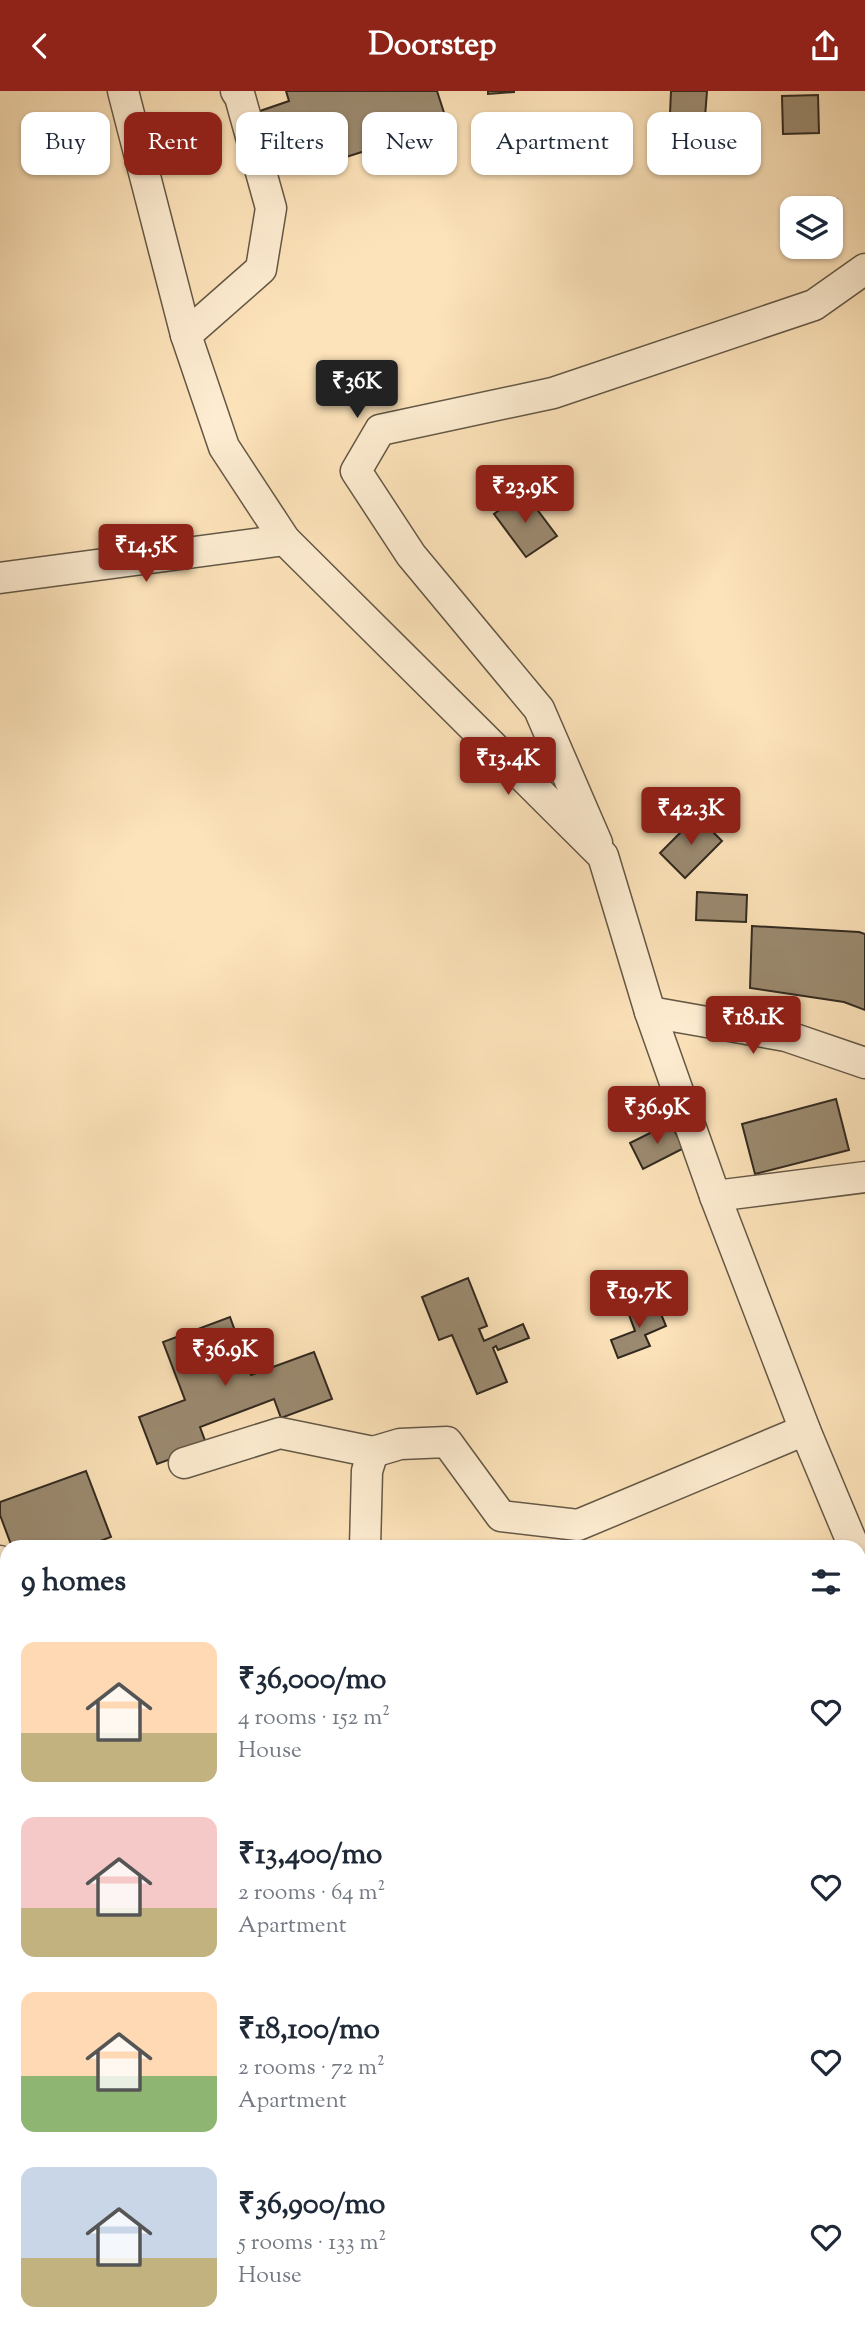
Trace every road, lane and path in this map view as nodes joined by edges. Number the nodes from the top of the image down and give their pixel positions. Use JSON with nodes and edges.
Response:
{"nodes":[{"id":1,"x":123,"y":91,"type":"edge"},
{"id":2,"x":236,"y":91,"type":"edge"},
{"id":3,"x":865,"y":269,"type":"edge"},
{"id":4,"x":186,"y":335,"type":"junction"},
{"id":5,"x":285,"y":540,"type":"junction"},
{"id":6,"x":0,"y":578,"type":"edge"},
{"id":7,"x":603,"y":856,"type":"junction"},
{"id":8,"x":650,"y":1012,"type":"junction"},
{"id":9,"x":865,"y":1063,"type":"edge"},
{"id":10,"x":865,"y":1177,"type":"edge"},
{"id":11,"x":715,"y":1196,"type":"junction"},
{"id":12,"x":804,"y":1430,"type":"junction"},
{"id":13,"x":373,"y":1452,"type":"junction"},
{"id":14,"x":184,"y":1463,"type":"dead end"},
{"id":15,"x":365,"y":1540,"type":"edge"},
{"id":16,"x":852,"y":1540,"type":"edge"}],
"edges":[{"from":1,"to":4,"type":"street"},
{"from":2,"to":4,"type":"street"},
{"from":3,"to":7,"type":"street"},
{"from":4,"to":5,"type":"street"},
{"from":5,"to":6,"type":"street"},
{"from":5,"to":7,"type":"street"},
{"from":7,"to":8,"type":"street"},
{"from":8,"to":9,"type":"street"},
{"from":8,"to":11,"type":"street"},
{"from":10,"to":11,"type":"street"},
{"from":11,"to":12,"type":"street"},
{"from":12,"to":13,"type":"street"},
{"from":12,"to":16,"type":"street"},
{"from":13,"to":14,"type":"street"},
{"from":13,"to":15,"type":"street"}]}
